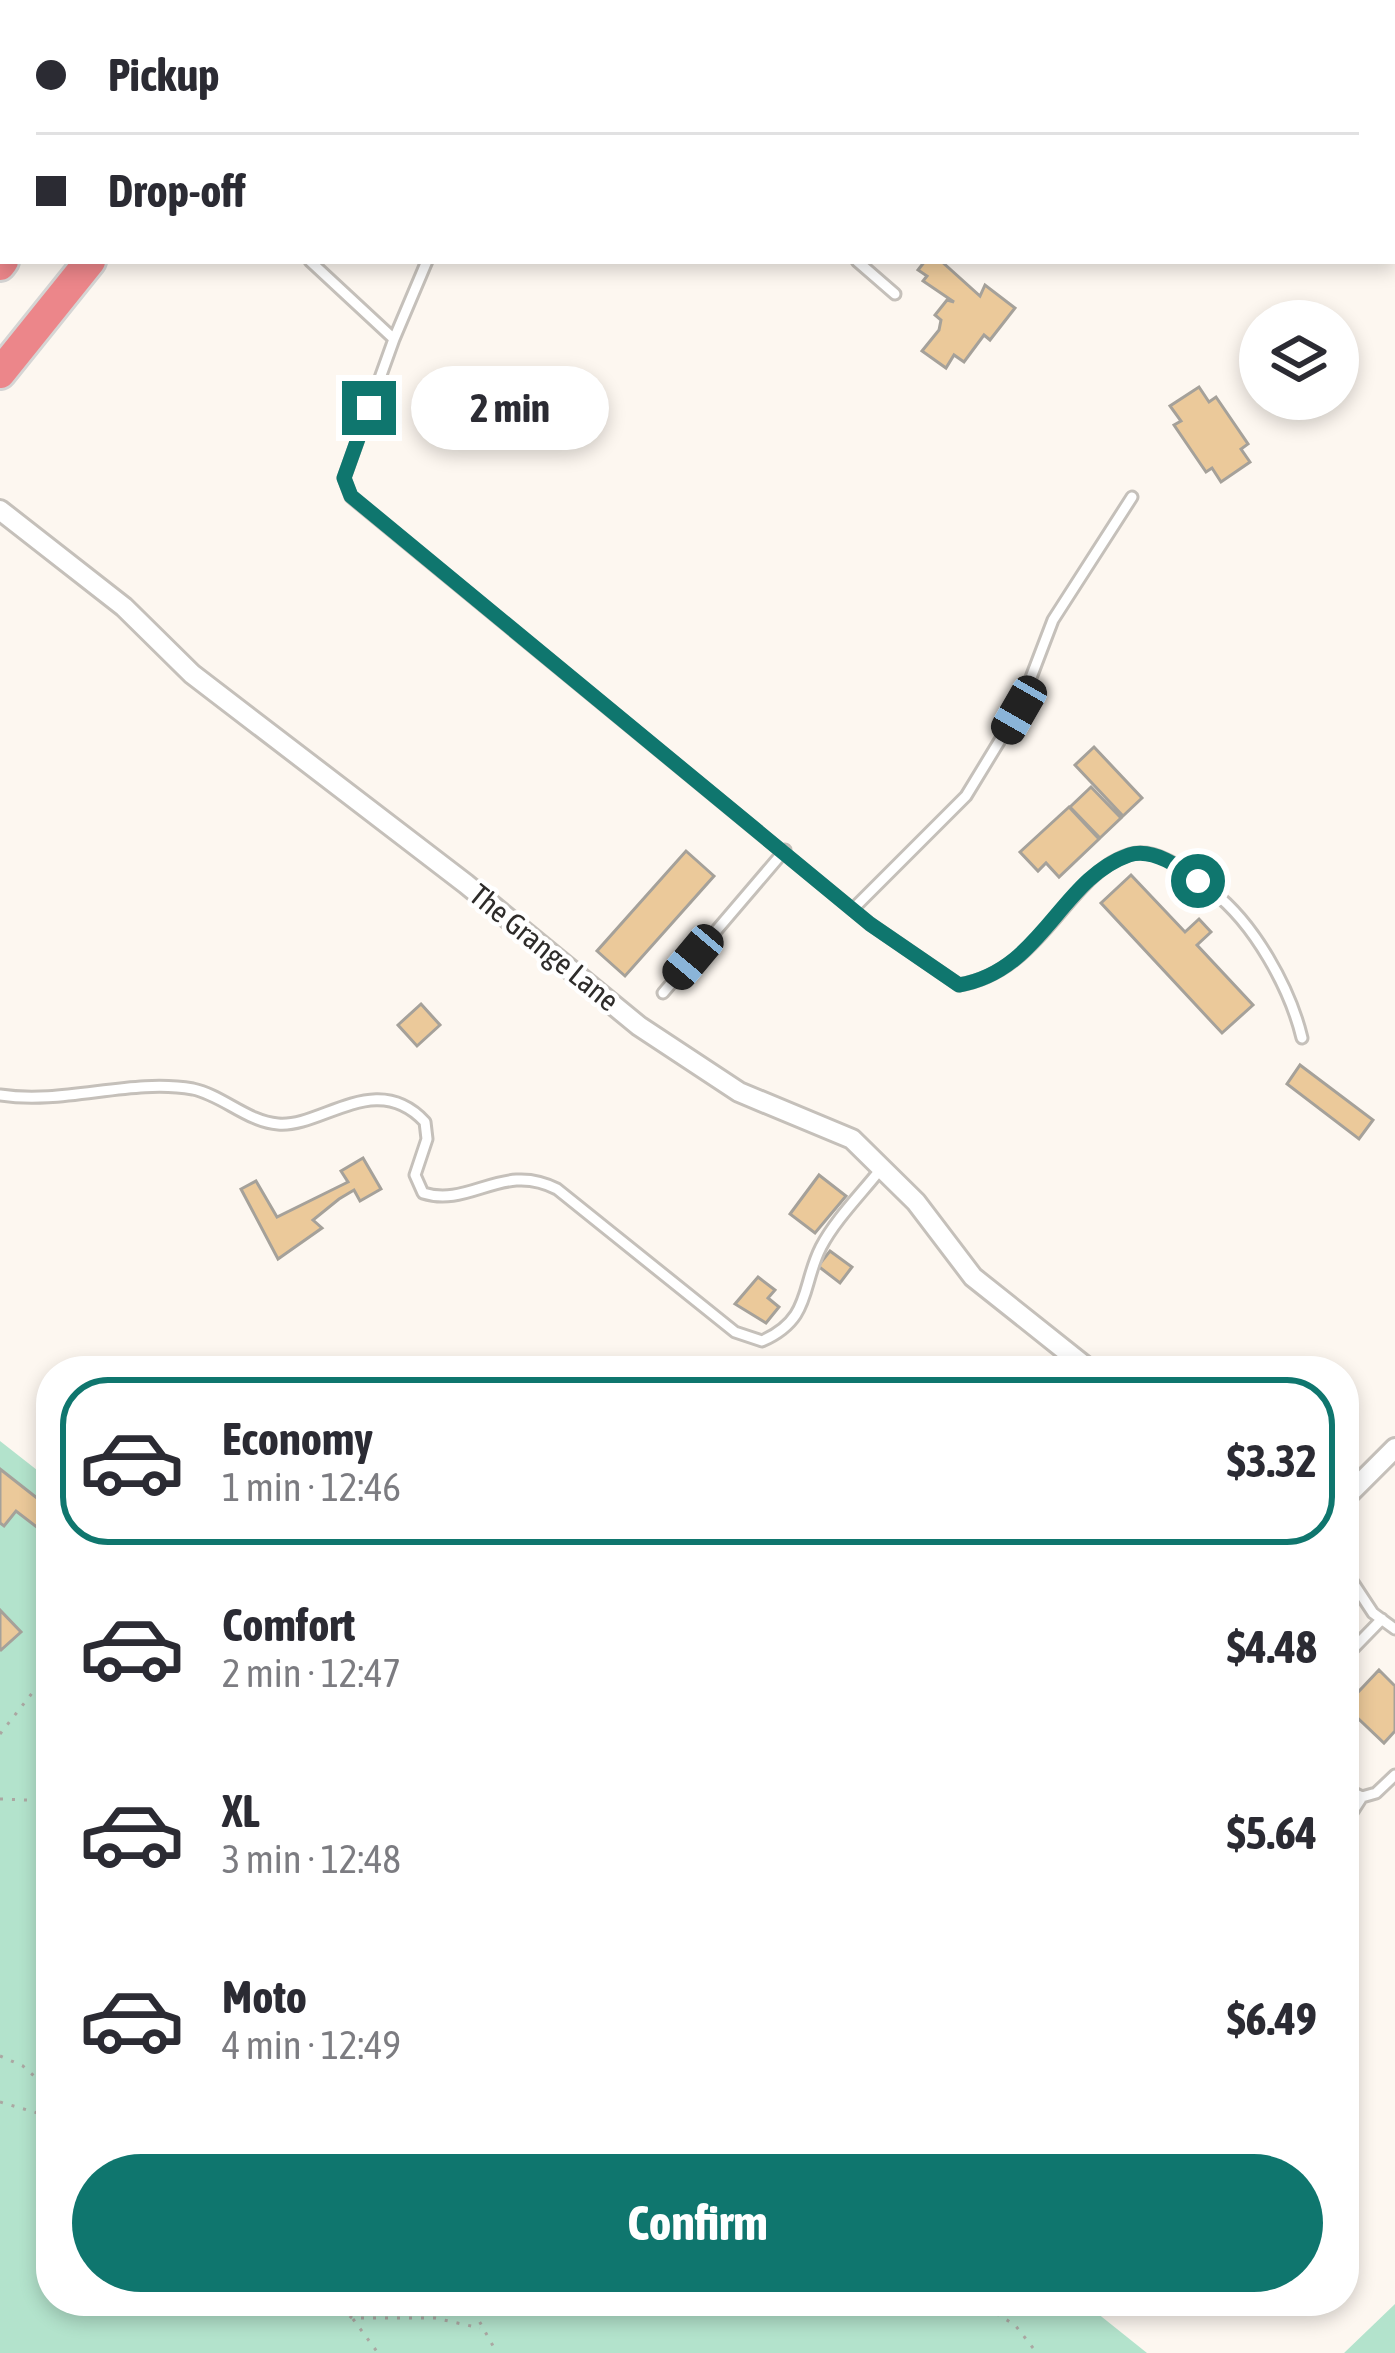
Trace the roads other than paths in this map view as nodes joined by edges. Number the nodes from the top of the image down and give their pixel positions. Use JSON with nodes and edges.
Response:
{"nodes":[{"id":1,"x":88,"y":264,"type":"edge"},
{"id":2,"x":313,"y":264,"type":"edge"},
{"id":3,"x":426,"y":264,"type":"edge"},
{"id":4,"x":860,"y":264,"type":"edge"},
{"id":5,"x":895,"y":294,"type":"dead end"},
{"id":6,"x":394,"y":339,"type":"junction"},
{"id":7,"x":0,"y":373,"type":"edge"},
{"id":8,"x":1132,"y":496,"type":"dead end"},
{"id":9,"x":0,"y":510,"type":"edge"},
{"id":10,"x":785,"y":850,"type":"junction"},
{"id":11,"x":853,"y":909,"type":"junction"},
{"id":12,"x":663,"y":993,"type":"dead end"},
{"id":13,"x":1303,"y":1038,"type":"dead end"},
{"id":14,"x":0,"y":1095,"type":"edge"},
{"id":15,"x":882,"y":1168,"type":"junction"},
{"id":16,"x":1072,"y":1356,"type":"edge"},
{"id":17,"x":1395,"y":1448,"type":"edge"},
{"id":18,"x":1359,"y":1484,"type":"edge"},
{"id":19,"x":1359,"y":1589,"type":"edge"},
{"id":20,"x":1382,"y":1619,"type":"junction"},
{"id":21,"x":1395,"y":1629,"type":"edge"},
{"id":22,"x":1359,"y":1643,"type":"edge"},
{"id":23,"x":1395,"y":1775,"type":"edge"},
{"id":24,"x":1359,"y":1796,"type":"edge"},
{"id":25,"x":1362,"y":1797,"type":"junction"},
{"id":26,"x":1359,"y":1802,"type":"edge"}],
"edges":[{"from":1,"to":7,"type":"highway"},
{"from":2,"to":6,"type":"lane"},
{"from":3,"to":6,"type":"lane"},
{"from":4,"to":5,"type":"lane"},
{"from":6,"to":10,"type":"lane"},
{"from":8,"to":11,"type":"lane"},
{"from":9,"to":15,"type":"street","name":"The Grange Lane"},
{"from":10,"to":11,"type":"lane"},
{"from":10,"to":12,"type":"lane"},
{"from":11,"to":13,"type":"lane"},
{"from":14,"to":15,"type":"lane"},
{"from":15,"to":16,"type":"street","name":"The Grange Lane"},
{"from":17,"to":18,"type":"street"},
{"from":19,"to":20,"type":"lane"},
{"from":20,"to":21,"type":"lane"},
{"from":20,"to":22,"type":"lane"},
{"from":23,"to":25,"type":"lane"},
{"from":24,"to":25,"type":"lane"},
{"from":25,"to":26,"type":"lane"}]}
